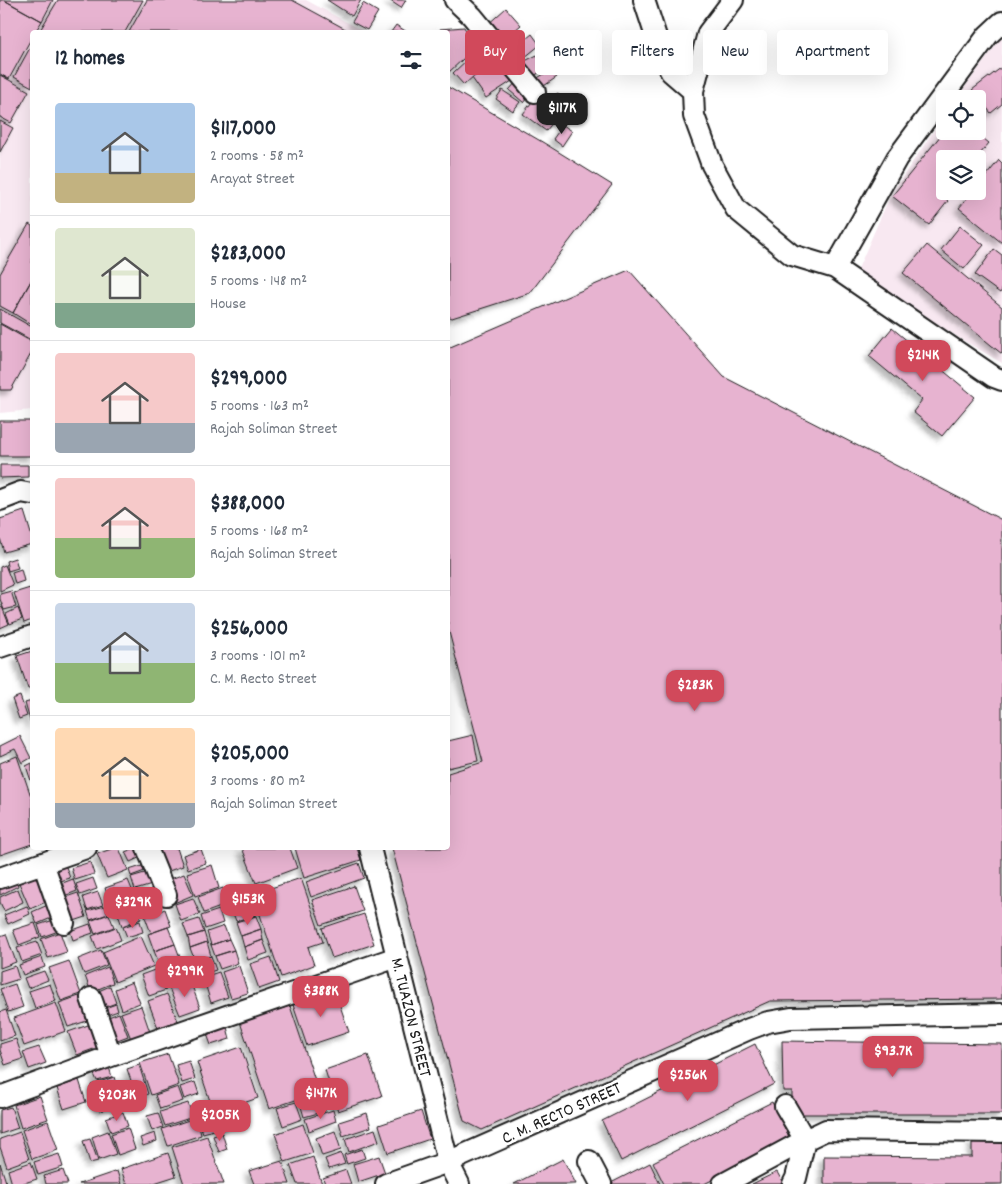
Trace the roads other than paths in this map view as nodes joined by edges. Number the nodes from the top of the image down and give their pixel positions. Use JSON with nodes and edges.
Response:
{"nodes":[{"id":1,"x":455,"y":0,"type":"edge"},
{"id":2,"x":644,"y":0,"type":"edge"},
{"id":3,"x":733,"y":0,"type":"edge"},
{"id":4,"x":1002,"y":22,"type":"edge"},
{"id":5,"x":693,"y":91,"type":"junction"},
{"id":6,"x":535,"y":92,"type":"dead end"},
{"id":7,"x":835,"y":268,"type":"junction"},
{"id":8,"x":1002,"y":380,"type":"edge"},
{"id":9,"x":30,"y":494,"type":"edge"},
{"id":10,"x":0,"y":500,"type":"edge"},
{"id":11,"x":30,"y":637,"type":"edge"},
{"id":12,"x":0,"y":647,"type":"edge"},
{"id":13,"x":80,"y":850,"type":"edge"},
{"id":14,"x":148,"y":850,"type":"edge"},
{"id":15,"x":370,"y":850,"type":"edge"},
{"id":16,"x":43,"y":862,"type":"junction"},
{"id":17,"x":0,"y":878,"type":"edge"},
{"id":18,"x":166,"y":895,"type":"dead end"},
{"id":19,"x":64,"y":923,"type":"dead end"},
{"id":20,"x":397,"y":958,"type":"junction"},
{"id":21,"x":91,"y":998,"type":"dead end"},
{"id":22,"x":1002,"y":1014,"type":"edge"},
{"id":23,"x":111,"y":1056,"type":"junction"},
{"id":24,"x":0,"y":1096,"type":"edge"},
{"id":25,"x":785,"y":1106,"type":"dead end"},
{"id":26,"x":1002,"y":1132,"type":"edge"},
{"id":27,"x":805,"y":1140,"type":"junction"},
{"id":28,"x":589,"y":1161,"type":"dead end"},
{"id":29,"x":448,"y":1162,"type":"junction"},
{"id":30,"x":386,"y":1184,"type":"edge"},
{"id":31,"x":459,"y":1184,"type":"edge"},
{"id":32,"x":601,"y":1184,"type":"edge"},
{"id":33,"x":723,"y":1184,"type":"edge"},
{"id":34,"x":793,"y":1184,"type":"edge"}],
"edges":[{"from":1,"to":6,"type":"street"},
{"from":2,"to":5,"type":"street"},
{"from":3,"to":5,"type":"street"},
{"from":4,"to":7,"type":"street"},
{"from":5,"to":7,"type":"street"},
{"from":7,"to":8,"type":"street"},
{"from":9,"to":10,"type":"street"},
{"from":11,"to":12,"type":"street"},
{"from":13,"to":16,"type":"street"},
{"from":14,"to":18,"type":"street"},
{"from":15,"to":20,"type":"street","name":"M. TUAZON STREET"},
{"from":16,"to":17,"type":"street"},
{"from":16,"to":19,"type":"street"},
{"from":20,"to":23,"type":"street"},
{"from":20,"to":29,"type":"street","name":"M. TUAZON STREET"},
{"from":21,"to":23,"type":"street"},
{"from":22,"to":29,"type":"street","name":"C. M. RECTO STREET"},
{"from":23,"to":24,"type":"street"},
{"from":25,"to":27,"type":"street"},
{"from":26,"to":27,"type":"street"},
{"from":27,"to":33,"type":"street"},
{"from":27,"to":34,"type":"street"},
{"from":28,"to":32,"type":"street"},
{"from":29,"to":30,"type":"street","name":"C. M. RECTO STREET"},
{"from":29,"to":31,"type":"street","name":"M. TUAZON STREET"}]}
